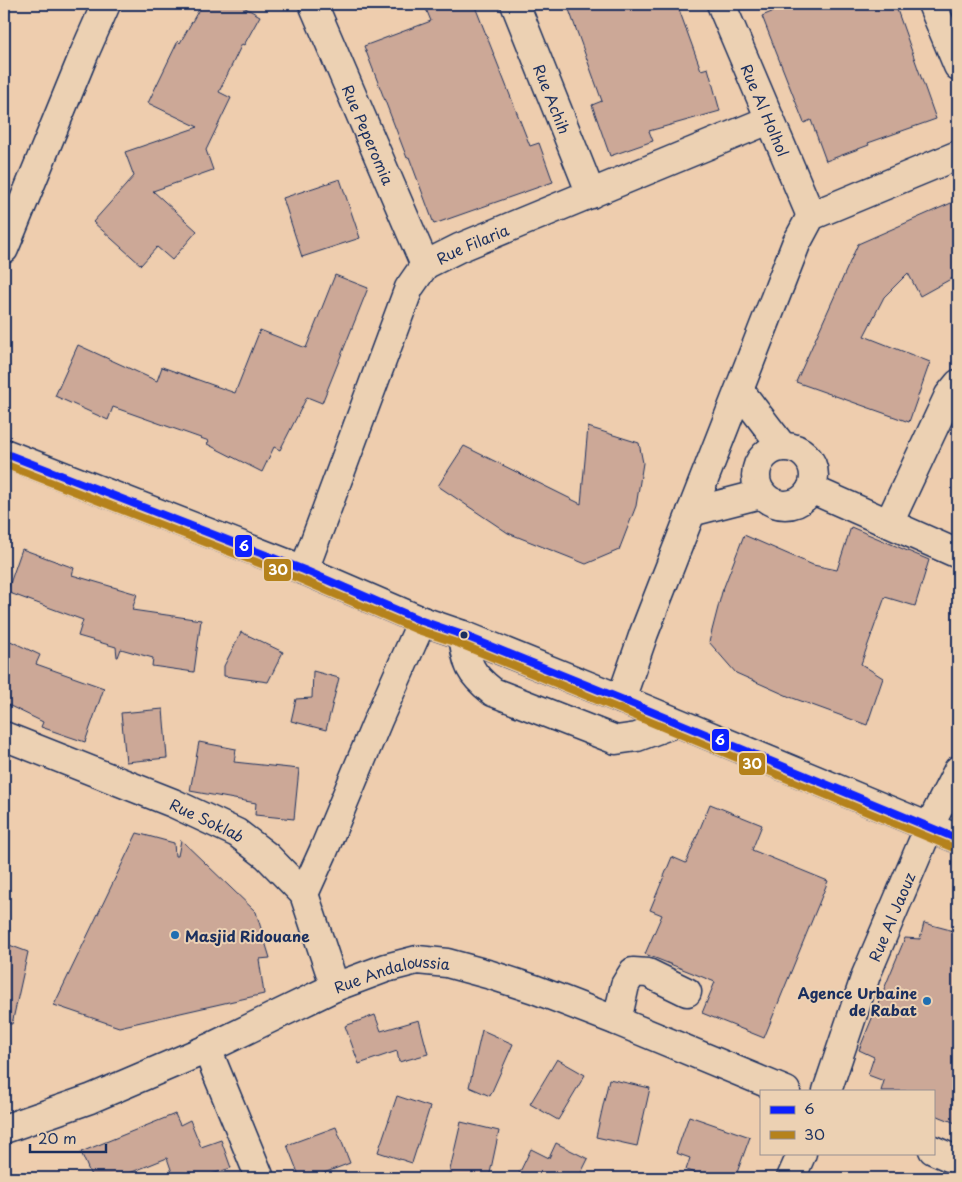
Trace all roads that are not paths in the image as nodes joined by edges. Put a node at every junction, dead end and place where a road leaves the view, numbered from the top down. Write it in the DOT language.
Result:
graph roads {
  1 [pos="106,4"];
  2 [pos="313,4"];
  3 [pos="515,4"];
  4 [pos="721,4"];
  5 [pos="932,4"];
  6 [pos="958,66"];
  7 [pos="769,120"];
  8 [pos="958,155"];
  9 [pos="591,194"];
  10 [pos="811,216"];
  11 [pos="4,249"];
  12 [pos="425,265"];
  13 [pos="958,384"];
  14 [pos="740,391"];
  15 [pos="782,446"];
  16 [pos="4,453"];
  17 [pos="811,489"];
  18 [pos="761,494"];
  19 [pos="691,512"];
  20 [pos="889,523"];
  21 [pos="958,554"];
  22 [pos="304,570"];
  23 [pos="422,621"];
  24 [pos="463,636"];
  25 [pos="621,699"];
  26 [pos="675,723"];
  27 [pos="4,736"];
  28 [pos="958,770"];
  29 [pos="929,827"];
  30 [pos="958,839"];
  31 [pos="304,894"];
  32 [pos="335,986"];
  33 [pos="687,992"];
  34 [pos="617,1021"];
  35 [pos="207,1048"];
  36 [pos="784,1090"];
  37 [pos="827,1090"];
  38 [pos="4,1129"];
  39 [pos="934,1150"];
  40 [pos="802,1154"];
  41 [pos="958,1160"];
  42 [pos="260,1178"];
  43 [pos="791,1178"];
  1 -- 11 [label="street"];
  2 -- 12 [label="street, Rue Peperomia"];
  3 -- 9 [label="street, Rue Achih"];
  4 -- 7 [label="street, Rue Al Holhol"];
  5 -- 6 [label="street"];
  7 -- 9 [label="street, Rue Filaria"];
  7 -- 10 [label="street, Rue Al Holhol"];
  8 -- 10 [label="street"];
  9 -- 12 [label="street, Rue Filaria"];
  10 -- 14 [label="street"];
  12 -- 22 [label="street, Rue Filaria"];
  13 -- 20 [label="street"];
  14 -- 15 [label="street"];
  14 -- 19 [label="street"];
  15 -- 17 [label="street"];
  15 -- 18 [label="street"];
  16 -- 22 [label="street"];
  17 -- 18 [label="street"];
  17 -- 20 [label="street"];
  18 -- 19 [label="street"];
  19 -- 25 [label="street"];
  20 -- 21 [label="street"];
  22 -- 23 [label="street"];
  23 -- 24 [label="street"];
  23 -- 31 [label="street"];
  24 -- 25 [label="street"];
  24 -- 26 [label="street"];
  25 -- 26 [label="street"];
  26 -- 29 [label="street"];
  27 -- 31 [label="street, Rue Soklab"];
  28 -- 29 [label="street, Rue Al Jaouz"];
  29 -- 30 [label="street"];
  29 -- 37 [label="street, Rue Al Jaouz"];
  31 -- 32 [label="street, Rue Soklab"];
  32 -- 34 [label="street, Rue Andaloussia"];
  32 -- 35 [label="street, Rue Andaloussia"];
  33 -- 34 [label="street"];
  34 -- 36 [label="street, Rue Andaloussia"];
  35 -- 38 [label="street, Rue Andaloussia"];
  35 -- 42 [label="street"];
  39 -- 41 [label="street"];
  40 -- 43 [label="street"];
}
